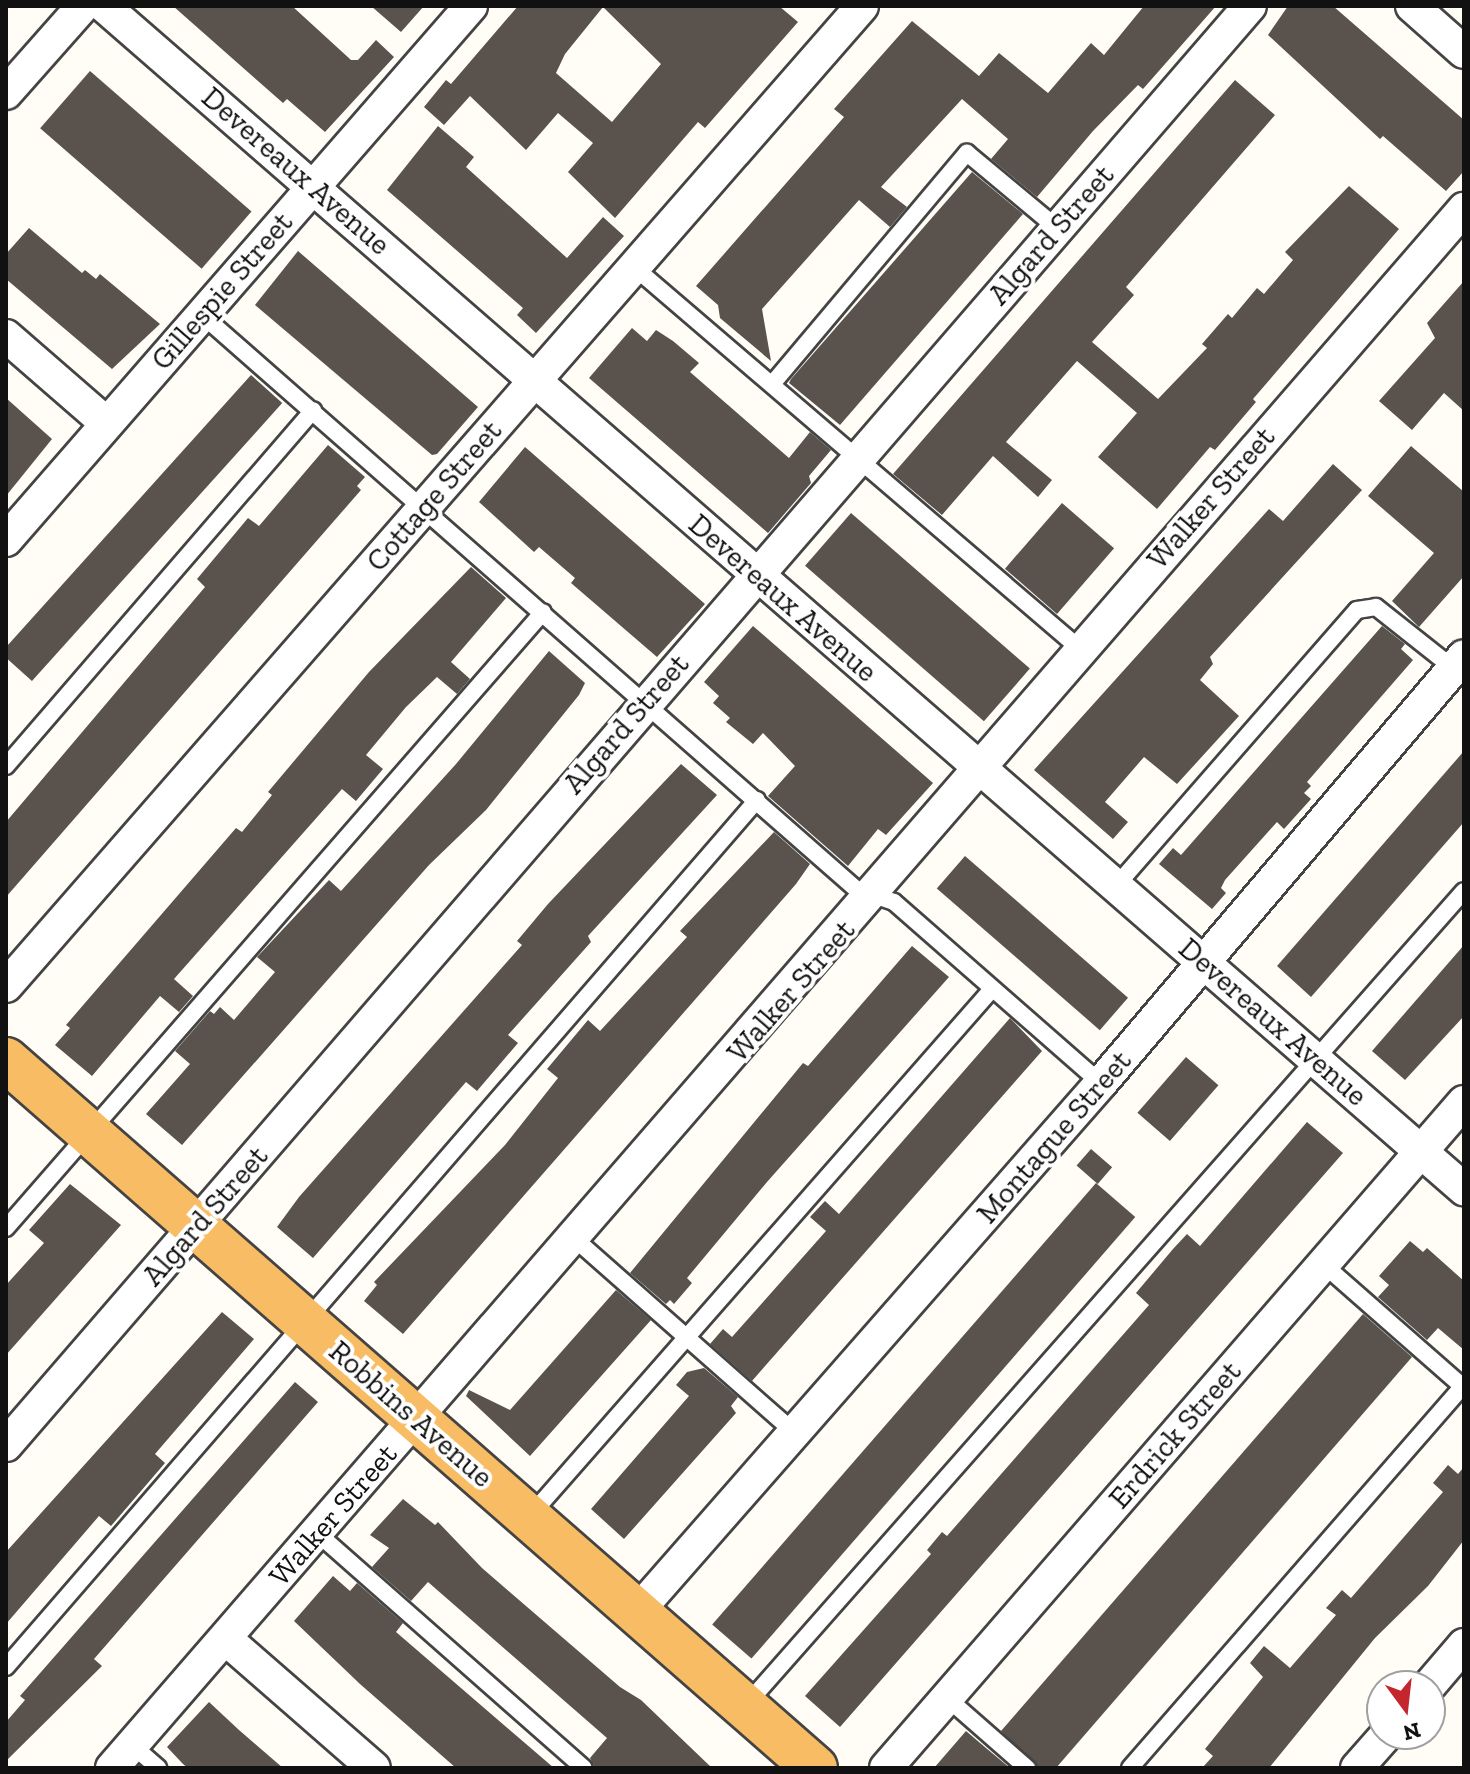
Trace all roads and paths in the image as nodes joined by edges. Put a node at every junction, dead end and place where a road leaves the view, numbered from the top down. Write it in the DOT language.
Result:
graph roads {
  1 [pos="83,6"];
  2 [pos="104,6"];
  3 [pos="471,6"];
  4 [pos="862,6"];
  5 [pos="1250,6"];
  6 [pos="1412,6"];
  7 [pos="1464,52"];
  8 [pos="6,93"];
  9 [pos="314,187"];
  10 [pos="1464,209"];
  11 [pos="1057,228"];
  12 [pos="634,267"];
  13 [pos="201,314"];
  14 [pos="6,336"];
  15 [pos="536,380"];
  16 [pos="773,383"];
  17 [pos="313,410"];
  18 [pos="106,423"];
  19 [pos="859,456"];
  20 [pos="424,507"];
  21 [pos="6,540"];
  22 [pos="755,575"];
  23 [pos="543,612"];
  24 [pos="1079,648"];
  25 [pos="1458,662"];
  26 [pos="644,702"];
  27 [pos="6,766"];
  28 [pos="977,766"];
  29 [pos="757,800"];
  30 [pos="1116,886"];
  31 [pos="1464,891"];
  32 [pos="874,895"];
  33 [pos="1206,963"];
  34 [pos="6,986"];
  35 [pos="992,989"];
  36 [pos="6,1060"];
  37 [pos="1317,1060"];
  38 [pos="1101,1083"];
  39 [pos="1464,1102"];
  40 [pos="90,1133"];
  41 [pos="1421,1151"];
  42 [pos="1464,1189"];
  43 [pos="196,1226"];
  44 [pos="6,1228"];
  45 [pos="575,1239"];
  46 [pos="1323,1264"];
  47 [pos="305,1321"];
  48 [pos="687,1338"];
  49 [pos="1463,1388"];
  50 [pos="417,1419"];
  51 [pos="794,1432"];
  52 [pos="6,1445"];
  53 [pos="529,1518"];
  54 [pos="316,1532"];
  55 [pos="637,1612"];
  56 [pos="226,1639"];
  57 [pos="1464,1645"];
  58 [pos="6,1667"];
  59 [pos="1443,1670"];
  60 [pos="946,1697"];
  61 [pos="745,1706"];
  62 [pos="1373,1750"];
  63 [pos="122,1756"];
  64 [pos="158,1768"];
  65 [pos="374,1768"];
  66 [pos="584,1768"];
  67 [pos="815,1768"];
  68 [pos="886,1768"];
  69 [pos="1027,1768"];
  70 [pos="1130,1768"];
  71 [pos="1357,1768"];
  1 -- 8 [label="street"];
  2 -- 9 [label="street, Devereaux Avenue"];
  3 -- 9 [label="street, Gillespie Street"];
  4 -- 12 [label="street, Cottage Street"];
  5 -- 11 [label="street, Algard Street"];
  6 -- 7 [label="street"];
  9 -- 13 [label="street, Gillespie Street"];
  9 -- 15 [label="street, Devereaux Avenue"];
  10 -- 24 [label="street, Walker Street"];
  11 -- 16 [label="lane"];
  11 -- 19 [label="street, Algard Street"];
  12 -- 15 [label="street, Cottage Street"];
  12 -- 16 [label="lane"];
  13 -- 17 [label="lane"];
  13 -- 18 [label="street, Gillespie Street"];
  14 -- 18 [label="street"];
  15 -- 20 [label="street, Cottage Street"];
  15 -- 22 [label="street, Devereaux Avenue"];
  16 -- 19 [label="lane"];
  17 -- 20 [label="lane"];
  17 -- 27 [label="lane"];
  18 -- 21 [label="street, Gillespie Street"];
  19 -- 22 [label="street, Algard Street"];
  19 -- 24 [label="lane"];
  20 -- 23 [label="lane"];
  20 -- 34 [label="street, Cottage Street"];
  22 -- 26 [label="street, Algard Street"];
  22 -- 28 [label="street, Devereaux Avenue"];
  23 -- 26 [label="lane"];
  23 -- 40 [label="lane"];
  24 -- 28 [label="street, Walker Street"];
  25 -- 30 [label="lane"];
  25 -- 33 [label="street, Montague Street"];
  26 -- 29 [label="lane"];
  26 -- 43 [label="street, Algard Street"];
  28 -- 30 [label="street, Devereaux Avenue"];
  28 -- 32 [label="street, Walker Street"];
  29 -- 32 [label="lane"];
  29 -- 47 [label="lane"];
  30 -- 33 [label="street, Devereaux Avenue"];
  31 -- 37 [label="lane"];
  32 -- 35 [label="lane"];
  32 -- 45 [label="street, Walker Street"];
  33 -- 37 [label="street, Devereaux Avenue"];
  33 -- 38 [label="street, Montague Street"];
  35 -- 38 [label="lane"];
  35 -- 48 [label="lane"];
  36 -- 40 [label="highway, Robbins Avenue"];
  37 -- 41 [label="street, Devereaux Avenue"];
  37 -- 61 [label="lane"];
  38 -- 51 [label="street, Montague Street"];
  39 -- 41 [label="street, Erdrick Street"];
  40 -- 43 [label="highway, Robbins Avenue"];
  40 -- 44 [label="lane"];
  41 -- 42 [label="street, Devereaux Avenue"];
  41 -- 46 [label="street, Erdrick Street"];
  43 -- 47 [label="highway, Robbins Avenue"];
  43 -- 52 [label="street, Algard Street"];
  45 -- 48 [label="lane"];
  45 -- 50 [label="street, Walker Street"];
  46 -- 49 [label="lane"];
  46 -- 60 [label="street, Erdrick Street"];
  47 -- 50 [label="highway, Robbins Avenue"];
  47 -- 58 [label="lane"];
  48 -- 51 [label="lane"];
  48 -- 53 [label="lane"];
  49 -- 70 [label="lane"];
  50 -- 53 [label="highway, Robbins Avenue"];
  50 -- 54 [label="street, Walker Street"];
  51 -- 55 [label="street, Montague Street"];
  53 -- 55 [label="highway, Robbins Avenue"];
  54 -- 56 [label="street, Walker Street"];
  54 -- 66 [label="lane"];
  55 -- 61 [label="highway, Robbins Avenue"];
  56 -- 63 [label="street, Walker Street"];
  56 -- 65 [label="street"];
  57 -- 59 [label="street"];
  60 -- 68 [label="street, Erdrick Street"];
  60 -- 69 [label="lane"];
  61 -- 67 [label="highway, Robbins Avenue"];
  62 -- 71 [label="street"];
  63 -- 64 [label="lane"];
}
